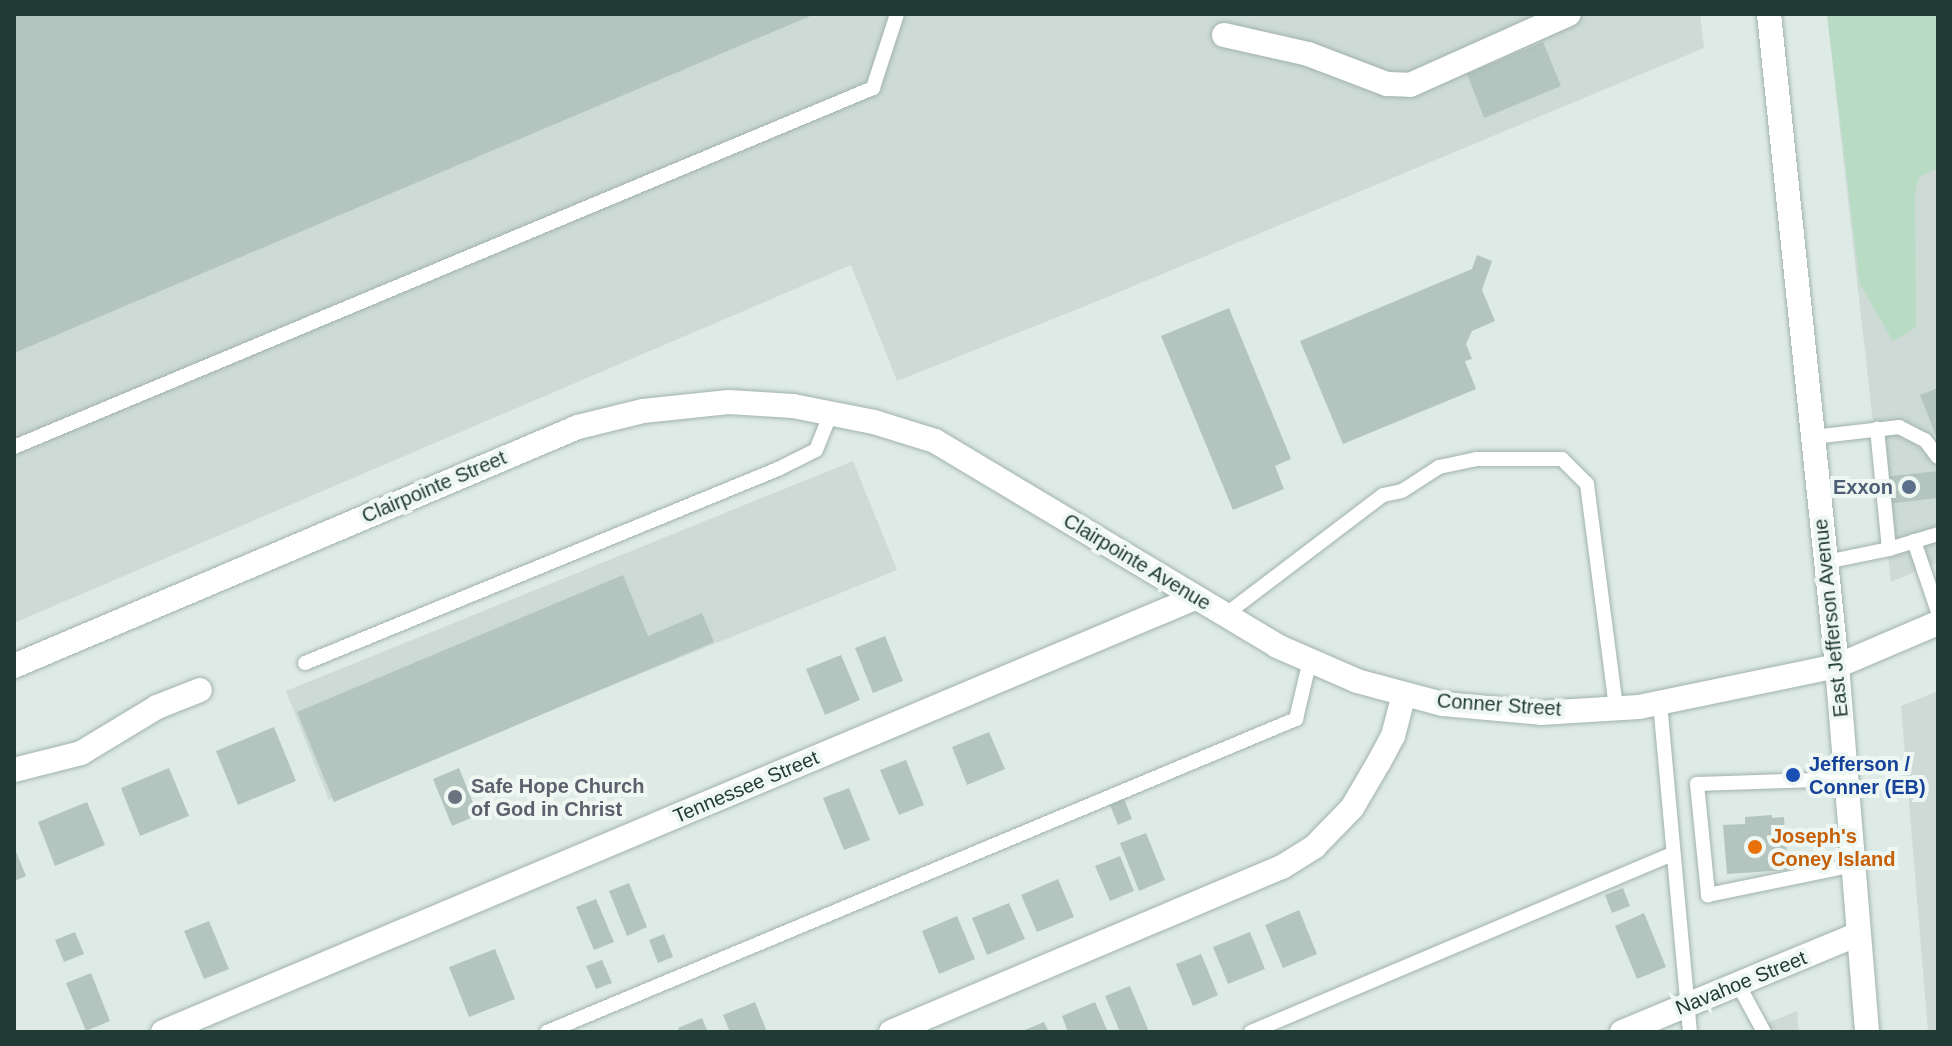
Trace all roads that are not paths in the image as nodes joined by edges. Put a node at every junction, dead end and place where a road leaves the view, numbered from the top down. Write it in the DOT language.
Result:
graph roads {
  1 [pos="897,14"];
  2 [pos="1569,14"];
  3 [pos="1769,14"];
  4 [pos="1224,35"];
  5 [pos="831,413"];
  6 [pos="874,422"];
  7 [pos="1877,429"];
  8 [pos="1813,437"];
  9 [pos="14,447"];
  10 [pos="1938,457"];
  11 [pos="1938,534"];
  12 [pos="1914,541"];
  13 [pos="1889,549"];
  14 [pos="1826,562"];
  15 [pos="1195,598"];
  16 [pos="1938,612"];
  17 [pos="1225,615"];
  18 [pos="1938,623"];
  19 [pos="1310,660"];
  20 [pos="305,663"];
  21 [pos="14,666"];
  22 [pos="1837,666"];
  23 [pos="200,690"];
  24 [pos="1404,694"];
  25 [pos="1660,703"];
  26 [pos="1616,708"];
  27 [pos="14,770"];
  28 [pos="1846,779"];
  29 [pos="1673,854"];
  30 [pos="1854,865"];
  31 [pos="1859,934"];
  32 [pos="1738,984"];
  33 [pos="1687,1005"];
  34 [pos="163,1032"];
  35 [pos="547,1032"];
  36 [pos="891,1032"];
  37 [pos="1251,1032"];
  38 [pos="1622,1032"];
  39 [pos="1690,1032"];
  40 [pos="1764,1032"];
  41 [pos="1867,1032"];
  1 -- 9 [label="lane"];
  2 -- 4 [label="street"];
  3 -- 8 [label="street, East Jefferson Avenue"];
  5 -- 6 [label="street, Clairpointe Street"];
  5 -- 20 [label="lane"];
  5 -- 21 [label="street, Clairpointe Street"];
  6 -- 15 [label="street, Clairpointe Avenue"];
  7 -- 8 [label="lane"];
  7 -- 10 [label="lane"];
  7 -- 13 [label="lane"];
  8 -- 14 [label="street, East Jefferson Avenue"];
  11 -- 12 [label="lane"];
  12 -- 13 [label="lane"];
  12 -- 16 [label="lane"];
  13 -- 14 [label="lane"];
  14 -- 22 [label="street, East Jefferson Avenue"];
  15 -- 17 [label="street, Clairpointe Avenue"];
  15 -- 34 [label="street, Tennessee Street"];
  17 -- 19 [label="street, Clairpointe Avenue"];
  17 -- 26 [label="lane"];
  18 -- 22 [label="street, Conner Street"];
  19 -- 24 [label="street, Clairpointe Avenue"];
  19 -- 35 [label="lane"];
  22 -- 25 [label="street, Conner Street"];
  22 -- 28 [label="street, East Jefferson Avenue"];
  23 -- 27 [label="street"];
  24 -- 26 [label="street, Conner Street"];
  24 -- 36 [label="street"];
  25 -- 26 [label="street, Conner Street"];
  25 -- 29 [label="lane"];
  28 -- 30 [label="street, East Jefferson Avenue"];
  28 -- 30 [label="lane"];
  29 -- 33 [label="lane"];
  29 -- 37 [label="lane"];
  30 -- 31 [label="street, East Jefferson Avenue"];
  31 -- 32 [label="street, Navahoe Street"];
  31 -- 41 [label="street, East Jefferson Avenue"];
  32 -- 33 [label="street, Navahoe Street"];
  32 -- 40 [label="lane"];
  33 -- 38 [label="street, Navahoe Street"];
  33 -- 39 [label="lane"];
}
